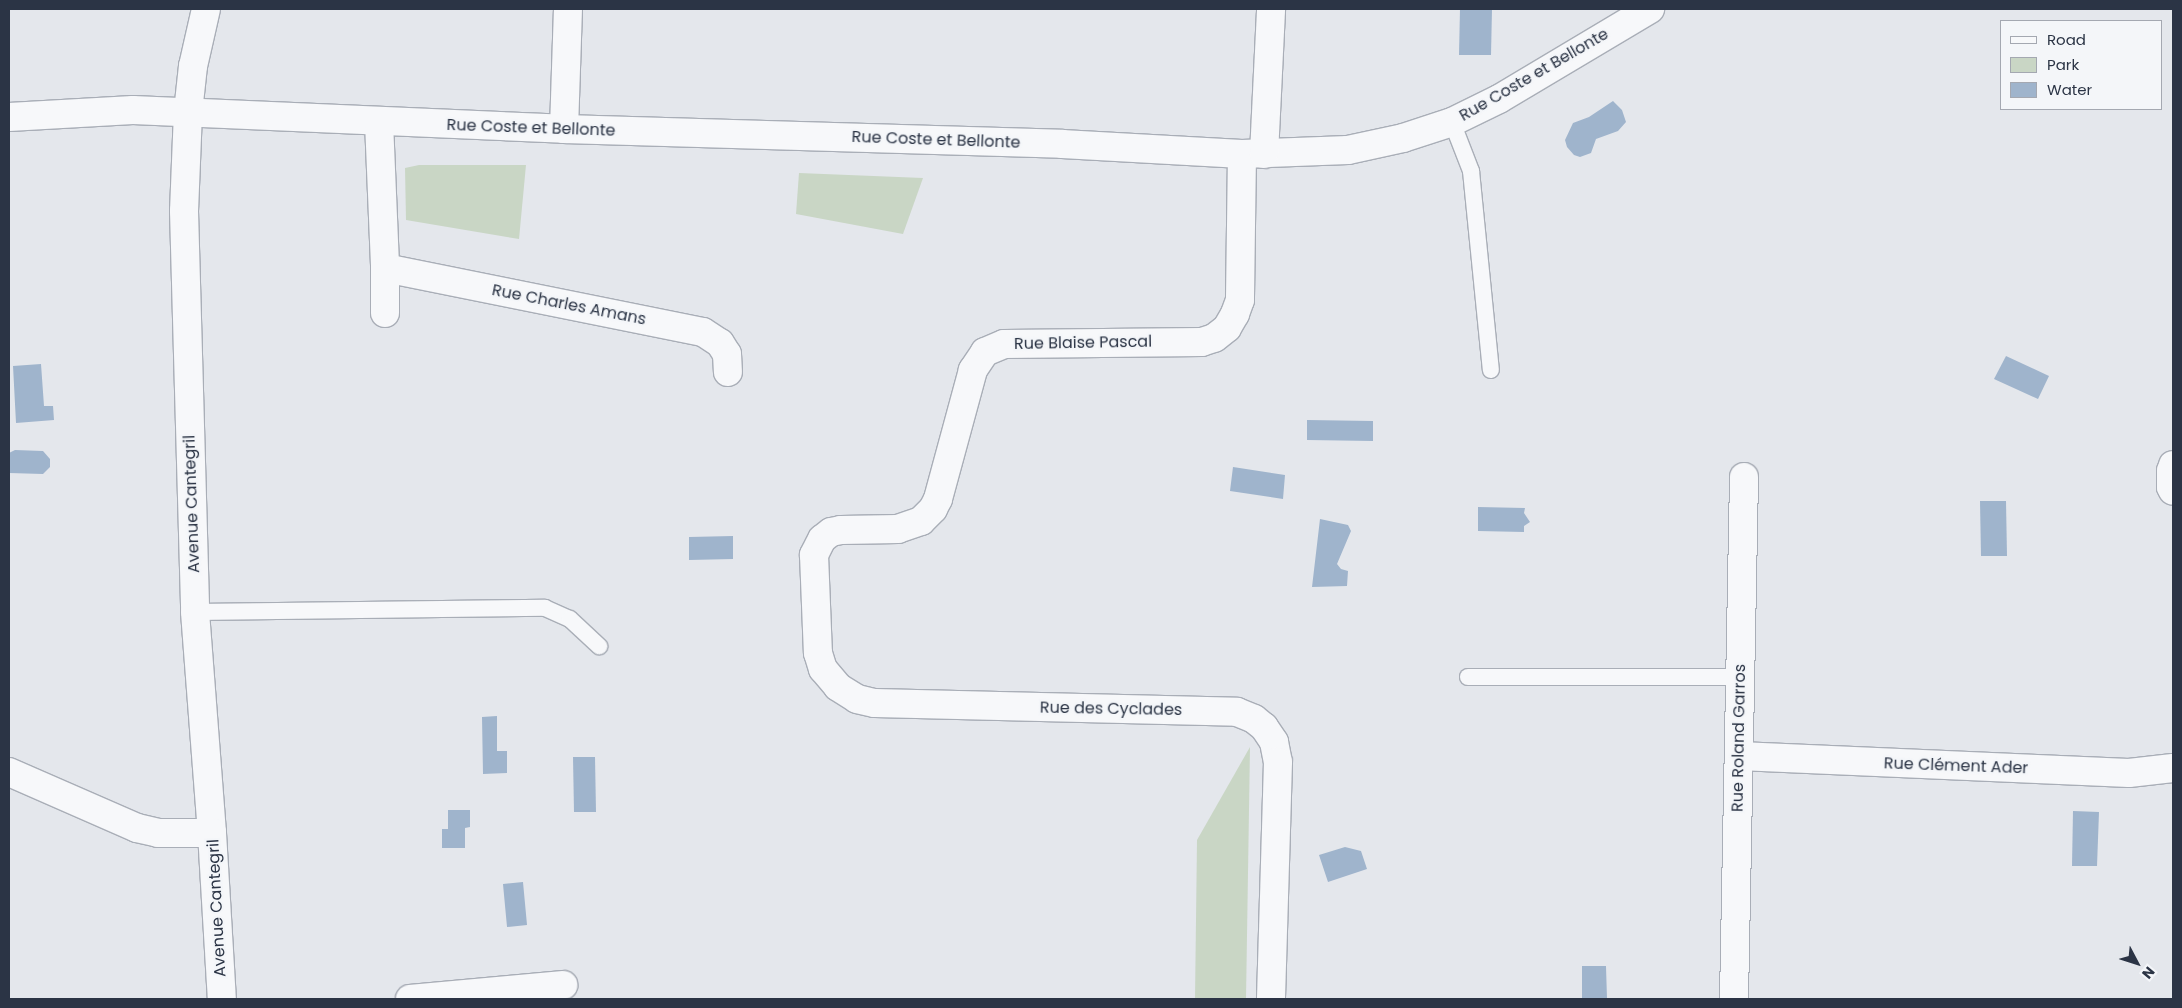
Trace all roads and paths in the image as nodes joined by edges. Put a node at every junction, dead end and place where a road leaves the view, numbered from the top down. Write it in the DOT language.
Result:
graph roads {
  1 [pos="206,9"];
  2 [pos="568,9"];
  3 [pos="1271,9"];
  4 [pos="1640,12"];
  5 [pos="188,112"];
  6 [pos="9,117"];
  7 [pos="379,122"];
  8 [pos="1452,122"];
  9 [pos="564,129"];
  10 [pos="1253,154"];
  11 [pos="385,268"];
  12 [pos="385,312"];
  13 [pos="1491,370"];
  14 [pos="728,372"];
  15 [pos="2173,465"];
  16 [pos="1744,478"];
  17 [pos="2173,491"];
  18 [pos="822,539"];
  19 [pos="196,612"];
  20 [pos="599,646"];
  21 [pos="1468,677"];
  22 [pos="1740,677"];
  23 [pos="1738,756"];
  24 [pos="2173,768"];
  25 [pos="9,772"];
  26 [pos="212,833"];
  27 [pos="563,985"];
  28 [pos="222,999"];
  29 [pos="410,999"];
  30 [pos="1271,999"];
  31 [pos="1734,999"];
  1 -- 5 [label="street, Avenue Cantegril"];
  2 -- 9 [label="street"];
  3 -- 10 [label="street, Rue Blaise Pascal"];
  4 -- 8 [label="street, Rue Coste et Bellonte"];
  5 -- 6 [label="street, Rue Coste et Bellonte"];
  5 -- 7 [label="street, Rue Coste et Bellonte"];
  5 -- 19 [label="street, Avenue Cantegril"];
  7 -- 9 [label="street, Rue Coste et Bellonte"];
  7 -- 11 [label="street"];
  8 -- 10 [label="street, Rue Coste et Bellonte"];
  8 -- 13 [label="lane"];
  9 -- 10 [label="street, Rue Coste et Bellonte"];
  10 -- 18 [label="street, Rue Blaise Pascal"];
  11 -- 12 [label="street"];
  11 -- 14 [label="street, Rue Charles Amans"];
  15 -- 17 [label="street"];
  16 -- 22 [label="street, Rue Roland Garros"];
  18 -- 30 [label="street, Rue des Cyclades"];
  19 -- 20 [label="lane"];
  19 -- 26 [label="street, Avenue Cantegril"];
  21 -- 22 [label="lane"];
  22 -- 23 [label="street, Rue Roland Garros"];
  23 -- 24 [label="street, Rue Clément Ader"];
  23 -- 31 [label="street, Rue Roland Garros"];
  25 -- 26 [label="street"];
  26 -- 28 [label="street, Avenue Cantegril"];
  27 -- 29 [label="street"];
}
